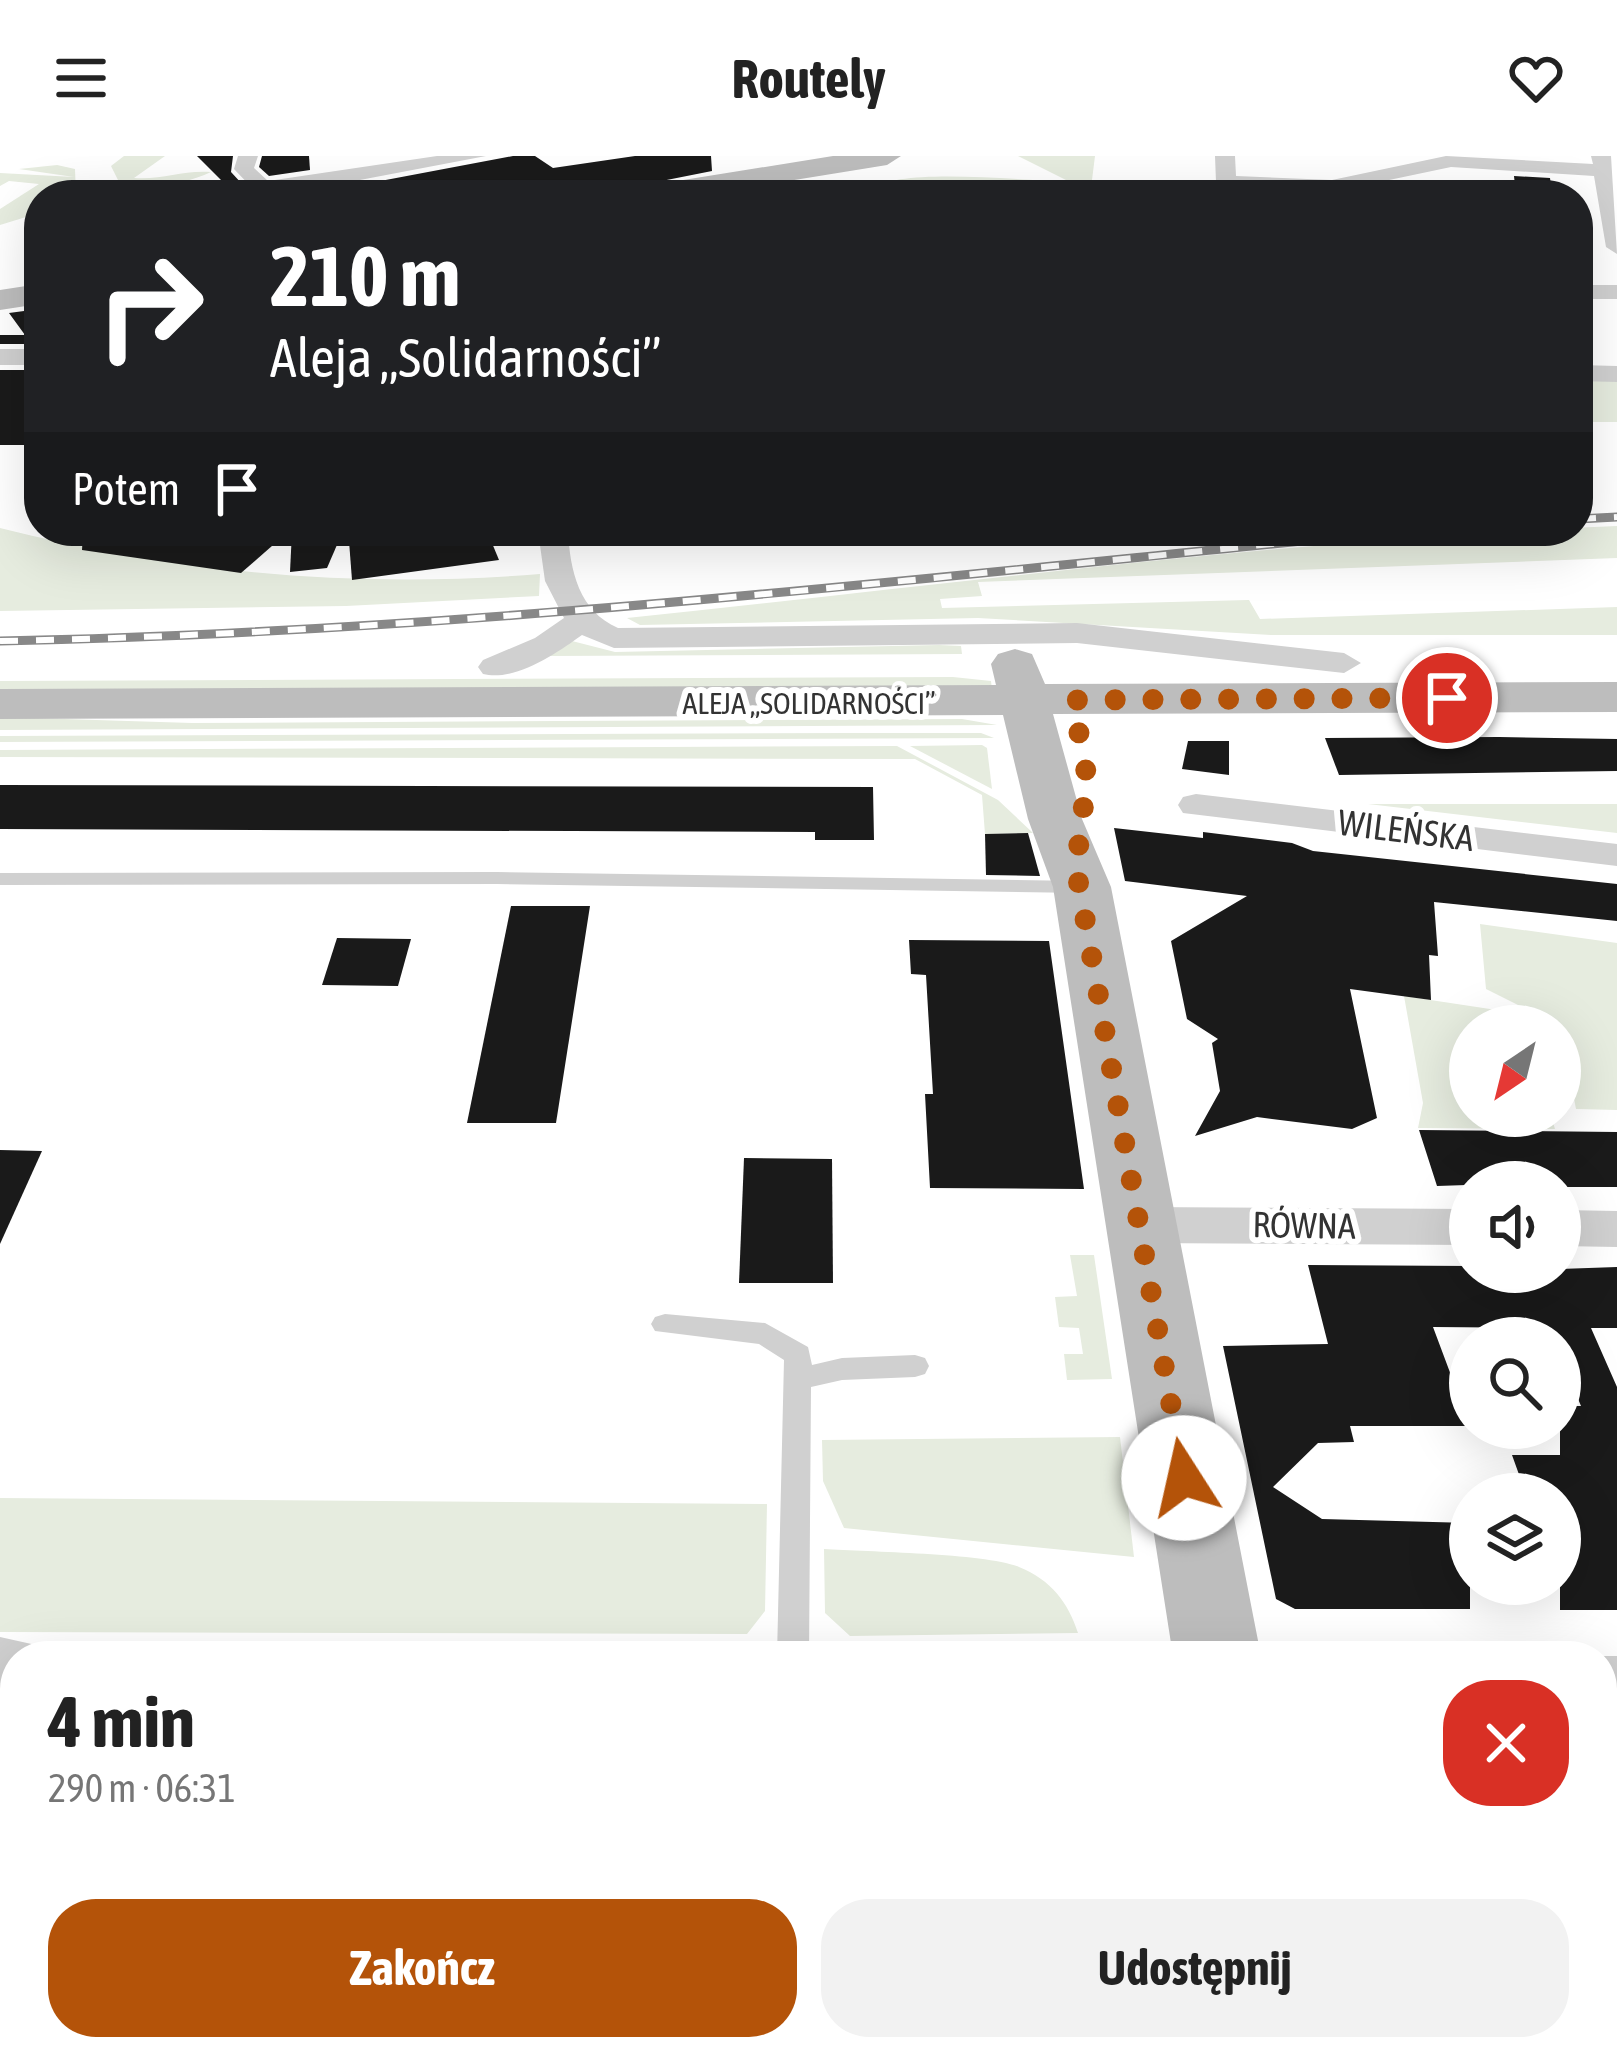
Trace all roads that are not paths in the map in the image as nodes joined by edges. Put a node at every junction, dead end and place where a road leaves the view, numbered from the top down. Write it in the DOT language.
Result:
graph roads {
  1 [pos="476,156"];
  2 [pos="887,156"];
  3 [pos="1603,164"];
  4 [pos="333,180"];
  5 [pos="739,180"];
  6 [pos="1358,180"];
  7 [pos="1617,248"];
  8 [pos="556,546"];
  9 [pos="580,621"];
  10 [pos="1617,662"];
  11 [pos="495,667"];
  12 [pos="0,670"];
  13 [pos="1042,672"];
  14 [pos="1617,697"];
  15 [pos="0,704"];
  16 [pos="1196,805"];
  17 [pos="1617,854"];
  18 [pos="1079,878"];
  19 [pos="0,879"];
  20 [pos="1138,1225"];
  21 [pos="1449,1227"];
  22 [pos="1581,1228"];
  23 [pos="1617,1229"];
  24 [pos="665,1324"];
  25 [pos="914,1366"];
  26 [pos="797,1379"];
  27 [pos="793,1641"];
  28 [pos="1213,1641"];
  1 -- 4 [label="street"];
  2 -- 5 [label="main road"];
  3 -- 6 [label="street"];
  3 -- 7 [label="street"];
  8 -- 9 [label="street"];
  9 -- 11 [label="street"];
  9 -- 13 [label="street"];
  10 -- 13 [label="main road, ALEJA „SOLIDARNOŚCI”"];
  11 -- 12 [label="main road, ALEJA „SOLIDARNOŚCI”"];
  11 -- 13 [label="main road, ALEJA „SOLIDARNOŚCI”"];
  13 -- 14 [label="main road, ALEJA „SOLIDARNOŚCI”"];
  13 -- 15 [label="main road, ALEJA „SOLIDARNOŚCI”"];
  13 -- 18 [label="main road"];
  16 -- 17 [label="street, WILEŃSKA"];
  18 -- 19 [label="lane"];
  18 -- 20 [label="main road"];
  20 -- 21 [label="street, RÓWNA"];
  20 -- 28 [label="main road"];
  22 -- 23 [label="street"];
  24 -- 26 [label="lane"];
  25 -- 26 [label="lane"];
  26 -- 27 [label="lane"];
}
